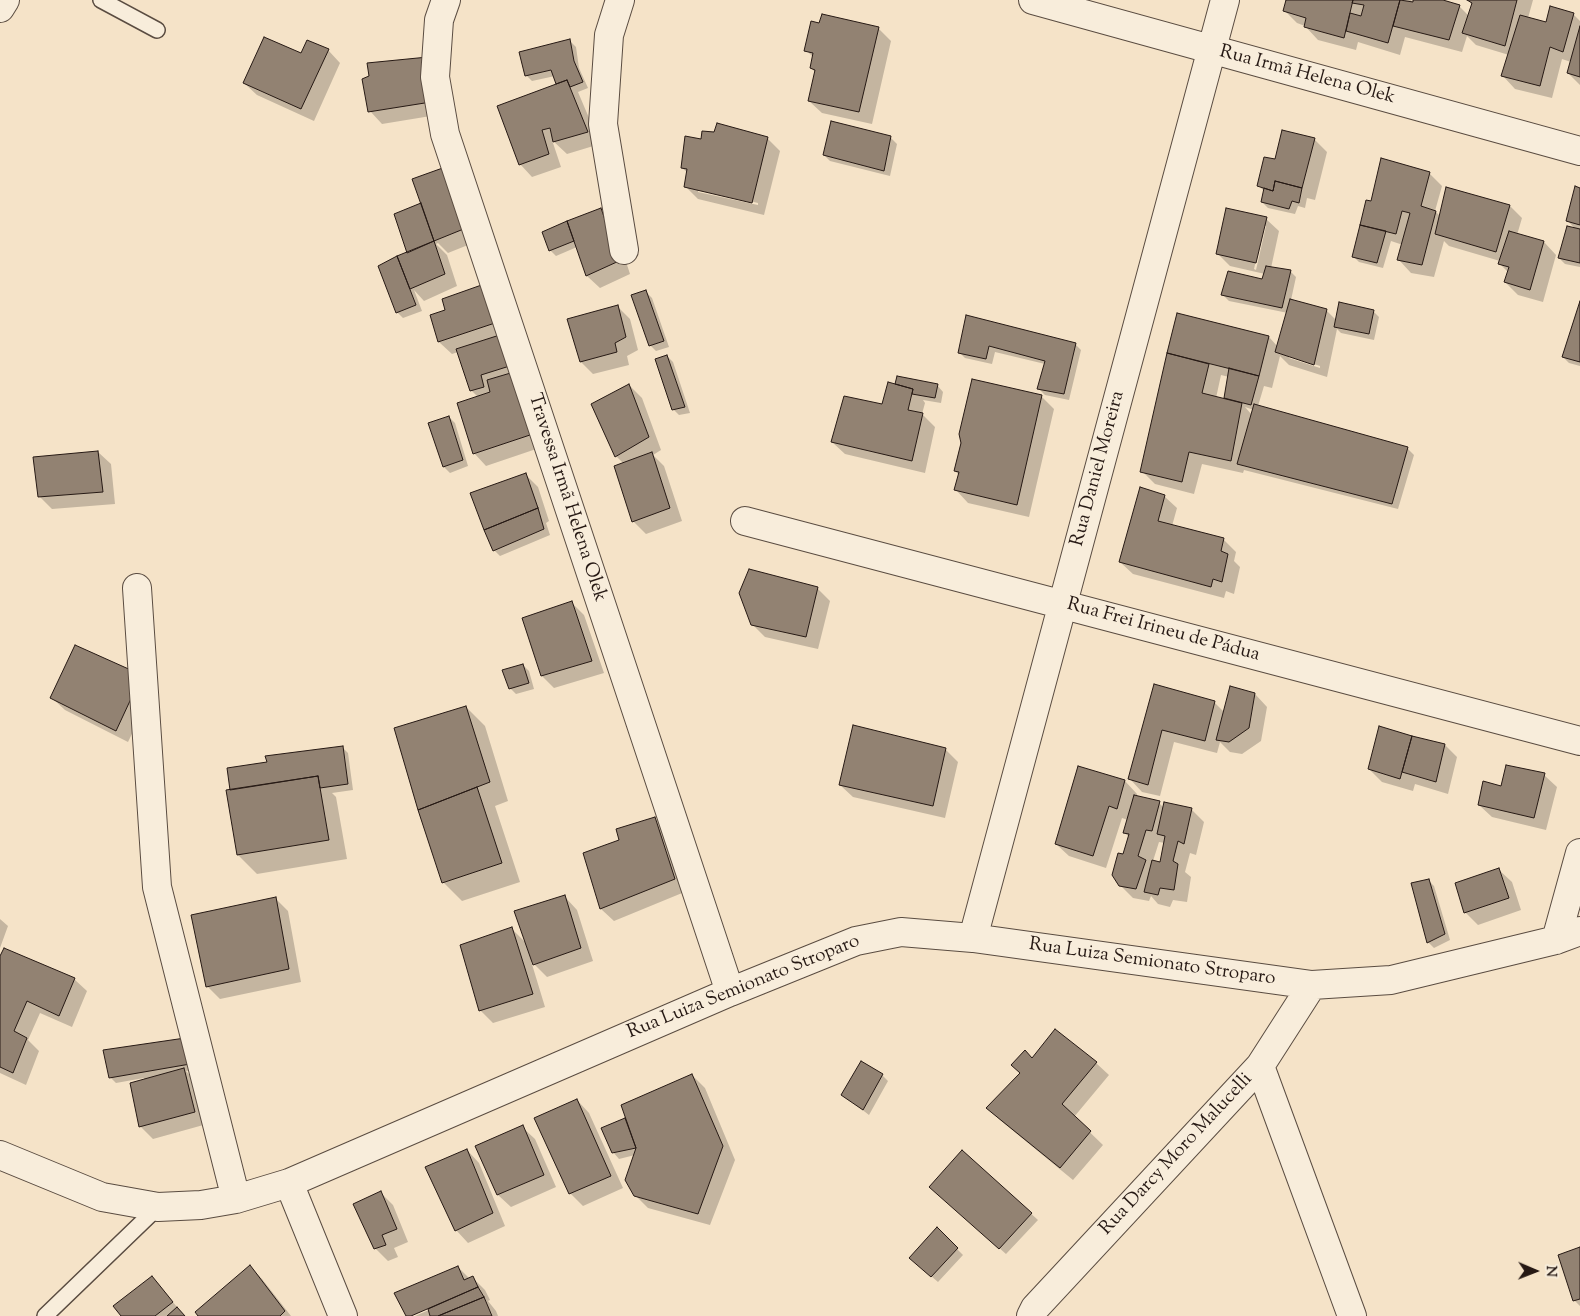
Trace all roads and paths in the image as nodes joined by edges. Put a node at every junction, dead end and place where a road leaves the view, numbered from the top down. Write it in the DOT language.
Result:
graph roads {
  1 [pos="5,0"];
  2 [pos="101,0"];
  3 [pos="446,0"];
  4 [pos="620,0"];
  5 [pos="1033,0"];
  6 [pos="1225,0"];
  7 [pos="0,8"];
  8 [pos="156,30"];
  9 [pos="1212,49"];
  10 [pos="1580,151"];
  11 [pos="624,250"];
  12 [pos="745,521"];
  13 [pos="137,588"];
  14 [pos="1062,605"];
  15 [pos="1580,741"];
  16 [pos="1580,853"];
  17 [pos="1568,935"];
  18 [pos="973,938"];
  19 [pos="1312,985"];
  20 [pos="730,992"];
  21 [pos="1260,1066"];
  22 [pos="0,1155"];
  23 [pos="289,1183"];
  24 [pos="236,1199"];
  25 [pos="158,1207"];
  26 [pos="45,1316"];
  27 [pos="343,1316"];
  28 [pos="1031,1316"];
  29 [pos="1352,1316"];
  1 -- 7 [label="street"];
  2 -- 8 [label="lane"];
  3 -- 20 [label="street, Travessa Irmã Helena Olek"];
  4 -- 11 [label="street"];
  5 -- 9 [label="street, Rua Irmã Helena Olek"];
  6 -- 9 [label="street, Rua Daniel Moreira"];
  9 -- 10 [label="street, Rua Irmã Helena Olek"];
  9 -- 14 [label="street, Rua Daniel Moreira"];
  12 -- 14 [label="street, Rua Frei Irineu de Pádua"];
  13 -- 24 [label="street"];
  14 -- 15 [label="street, Rua Frei Irineu de Pádua"];
  14 -- 18 [label="street, Rua Daniel Moreira"];
  16 -- 17 [label="street"];
  17 -- 19 [label="street, Rua Luiza Semionato Stroparo"];
  18 -- 19 [label="street, Rua Luiza Semionato Stroparo"];
  18 -- 20 [label="street, Rua Luiza Semionato Stroparo"];
  19 -- 21 [label="street, Rua Darcy Moro Malucelli"];
  20 -- 23 [label="street, Rua Luiza Semionato Stroparo"];
  21 -- 28 [label="street, Rua Darcy Moro Malucelli"];
  21 -- 29 [label="street"];
  22 -- 25 [label="street, Rua Luiza Semionato Stroparo"];
  23 -- 24 [label="street, Rua Luiza Semionato Stroparo"];
  23 -- 27 [label="street"];
  24 -- 25 [label="street, Rua Luiza Semionato Stroparo"];
  25 -- 26 [label="lane"];
}
